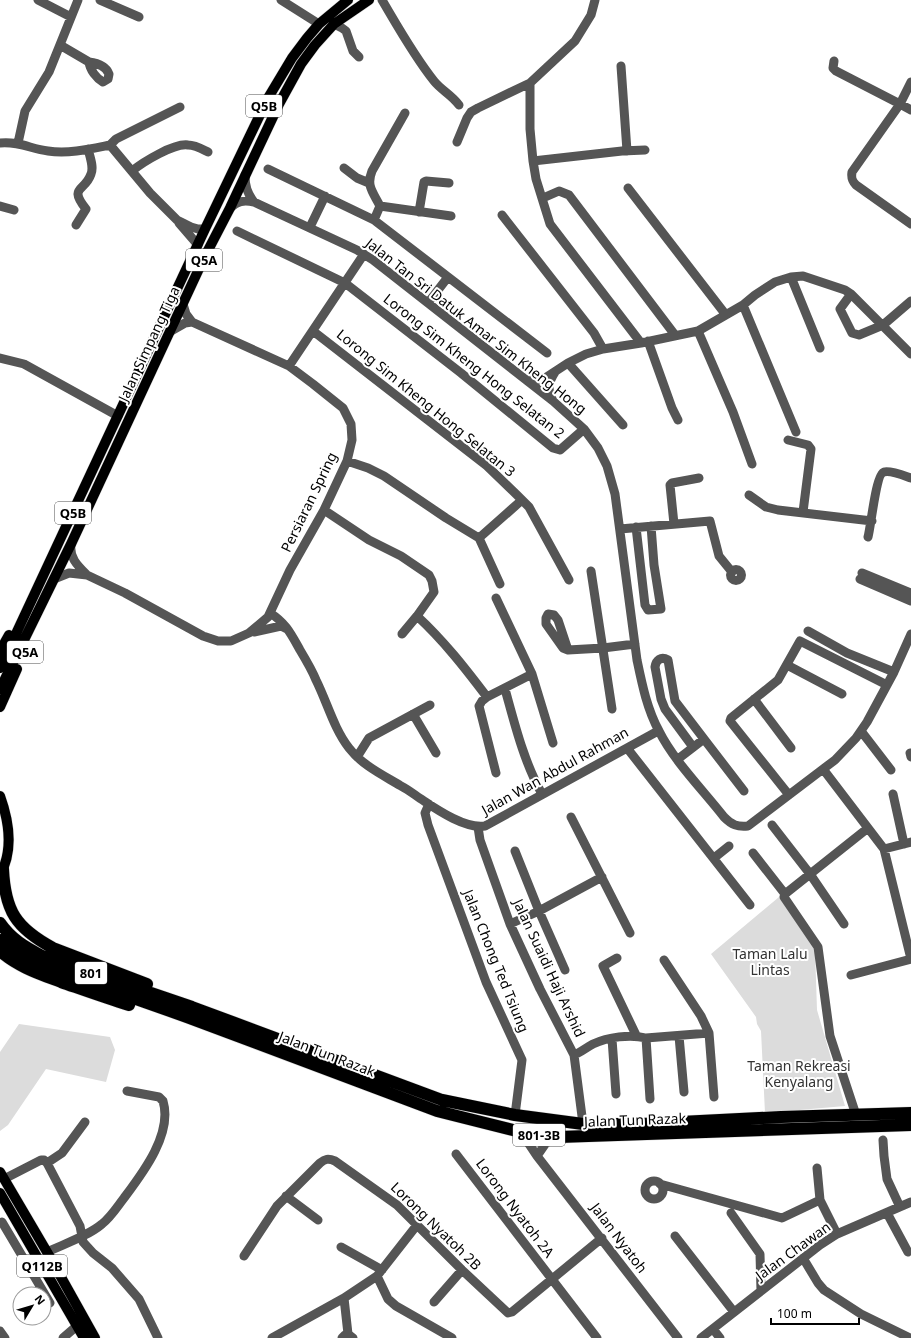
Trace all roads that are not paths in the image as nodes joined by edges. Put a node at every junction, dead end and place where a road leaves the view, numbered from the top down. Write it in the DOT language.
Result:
graph roads {
  1 [pos="38,0"];
  2 [pos="78,0"];
  3 [pos="100,0"];
  4 [pos="281,0"];
  5 [pos="348,0"];
  6 [pos="369,0"];
  7 [pos="382,0"];
  8 [pos="595,0"];
  9 [pos="71,17"];
  10 [pos="139,17"];
  11 [pos="319,24"];
  12 [pos="334,24"];
  13 [pos="60,45"];
  14 [pos="359,57"];
  15 [pos="834,61"];
  16 [pos="89,62"];
  17 [pos="621,66"];
  18 [pos="911,82"];
  19 [pos="530,83"];
  20 [pos="458,104"];
  21 [pos="900,104"];
  22 [pos="180,107"];
  23 [pos="911,110"];
  24 [pos="406,113"];
  25 [pos="456,142"];
  26 [pos="0,143"];
  27 [pos="18,143"];
  28 [pos="110,145"];
  29 [pos="88,149"];
  30 [pos="645,150"];
  31 [pos="627,151"];
  32 [pos="208,152"];
  33 [pos="533,161"];
  34 [pos="268,168"];
  35 [pos="344,168"];
  36 [pos="132,171"];
  37 [pos="245,175"];
  38 [pos="369,183"];
  39 [pos="449,183"];
  40 [pos="628,188"];
  41 [pos="325,196"];
  42 [pos="543,198"];
  43 [pos="254,202"];
  44 [pos="0,206"];
  45 [pos="380,206"];
  46 [pos="230,208"];
  47 [pos="14,210"];
  48 [pos="420,212"];
  49 [pos="502,215"];
  50 [pos="451,216"];
  51 [pos="177,220"];
  52 [pos="374,220"];
  53 [pos="911,224"];
  54 [pos="76,225"];
  55 [pos="310,227"];
  56 [pos="205,230"];
  57 [pos="238,231"];
  58 [pos="198,245"];
  59 [pos="364,254"];
  60 [pos="448,277"];
  61 [pos="791,277"];
  62 [pos="345,283"];
  63 [pos="851,294"];
  64 [pos="911,301"];
  65 [pos="428,303"];
  66 [pos="183,304"];
  67 [pos="743,305"];
  68 [pos="726,315"];
  69 [pos="192,322"];
  70 [pos="883,325"];
  71 [pos="171,331"];
  72 [pos="313,331"];
  73 [pos="698,331"];
  74 [pos="675,335"];
  75 [pos="644,342"];
  76 [pos="602,348"];
  77 [pos="820,348"];
  78 [pos="546,353"];
  79 [pos="911,354"];
  80 [pos="0,358"];
  81 [pos="568,363"];
  82 [pos="289,366"];
  83 [pos="557,369"];
  84 [pos="524,379"];
  85 [pos="553,401"];
  86 [pos="118,416"];
  87 [pos="678,420"];
  88 [pos="623,425"];
  89 [pos="584,429"];
  90 [pos="796,432"];
  91 [pos="788,440"];
  92 [pos="347,461"];
  93 [pos="752,464"];
  94 [pos="699,478"];
  95 [pos="911,478"];
  96 [pos="749,495"];
  97 [pos="522,500"];
  98 [pos="324,510"];
  99 [pos="802,512"];
  100 [pos="872,521"];
  101 [pos="674,524"];
  102 [pos="651,526"];
  103 [pos="636,527"];
  104 [pos="620,529"];
  105 [pos="868,537"];
  106 [pos="478,538"];
  107 [pos="72,544"];
  108 [pos="591,571"];
  109 [pos="732,572"];
  110 [pos="87,576"];
  111 [pos="54,579"];
  112 [pos="569,580"];
  113 [pos="500,584"];
  114 [pos="283,586"];
  115 [pos="36,592"];
  116 [pos="911,593"];
  117 [pos="45,597"];
  118 [pos="496,598"];
  119 [pos="911,601"];
  120 [pos="32,612"];
  121 [pos="270,613"];
  122 [pos="417,616"];
  123 [pos="286,627"];
  124 [pos="808,631"];
  125 [pos="249,633"];
  126 [pos="402,634"];
  127 [pos="911,634"];
  128 [pos="635,644"];
  129 [pos="603,648"];
  130 [pos="568,650"];
  131 [pos="0,651"];
  132 [pos="787,665"];
  133 [pos="0,668"];
  134 [pos="894,672"];
  135 [pos="532,674"];
  136 [pos="887,685"];
  137 [pos="0,689"];
  138 [pos="505,689"];
  139 [pos="842,694"];
  140 [pos="487,697"];
  141 [pos="754,699"];
  142 [pos="430,705"];
  143 [pos="0,707"];
  144 [pos="612,709"];
  145 [pos="413,714"];
  146 [pos="658,731"];
  147 [pos="861,731"];
  148 [pos="704,739"];
  149 [pos="553,743"];
  150 [pos="627,748"];
  151 [pos="693,748"];
  152 [pos="791,748"];
  153 [pos="436,753"];
  154 [pos="357,757"];
  155 [pos="678,759"];
  156 [pos="823,769"];
  157 [pos="891,770"];
  158 [pos="496,773"];
  159 [pos="744,792"];
  160 [pos="411,793"];
  161 [pos="542,794"];
  162 [pos="893,794"];
  163 [pos="789,795"];
  164 [pos="0,796"];
  165 [pos="431,806"];
  166 [pos="571,817"];
  167 [pos="426,820"];
  168 [pos="772,825"];
  169 [pos="478,827"];
  170 [pos="868,828"];
  171 [pos="907,843"];
  172 [pos="729,846"];
  173 [pos="884,849"];
  174 [pos="515,851"];
  175 [pos="752,853"];
  176 [pos="714,858"];
  177 [pos="2,872"];
  178 [pos="810,874"];
  179 [pos="602,877"];
  180 [pos="785,894"];
  181 [pos="750,905"];
  182 [pos="539,911"];
  183 [pos="0,923"];
  184 [pos="510,924"];
  185 [pos="844,924"];
  186 [pos="630,933"];
  187 [pos="0,940"];
  188 [pos="0,951"];
  189 [pos="616,958"];
  190 [pos="911,959"];
  191 [pos="664,960"];
  192 [pos="566,970"];
  193 [pos="850,975"];
  194 [pos="190,1012"];
  195 [pos="213,1021"];
  196 [pos="709,1033"];
  197 [pos="636,1035"];
  198 [pos="679,1036"];
  199 [pos="646,1038"];
  200 [pos="612,1039"];
  201 [pos="574,1055"];
  202 [pos="127,1091"];
  203 [pos="684,1092"];
  204 [pos="616,1094"];
  205 [pos="714,1097"];
  206 [pos="650,1099"];
  207 [pos="911,1109"];
  208 [pos="911,1113"];
  209 [pos="894,1114"];
  210 [pos="515,1115"];
  211 [pos="856,1115"];
  212 [pos="85,1122"];
  213 [pos="583,1124"];
  214 [pos="911,1125"];
  215 [pos="521,1132"];
  216 [pos="559,1137"];
  217 [pos="883,1140"];
  218 [pos="456,1154"];
  219 [pos="537,1156"];
  220 [pos="47,1163"];
  221 [pos="817,1168"];
  222 [pos="2,1175"];
  223 [pos="660,1184"];
  224 [pos="0,1193"];
  225 [pos="286,1196"];
  226 [pos="820,1200"];
  227 [pos="911,1202"];
  228 [pos="900,1207"];
  229 [pos="731,1213"];
  230 [pos="886,1213"];
  231 [pos="12,1215"];
  232 [pos="318,1220"];
  233 [pos="1,1223"];
  234 [pos="417,1225"];
  235 [pos="837,1234"];
  236 [pos="82,1236"];
  237 [pos="675,1236"];
  238 [pos="602,1238"];
  239 [pos="341,1246"];
  240 [pos="47,1252"];
  241 [pos="908,1252"];
  242 [pos="244,1256"];
  243 [pos="803,1258"];
  244 [pos="462,1270"];
  245 [pos="380,1273"];
  246 [pos="551,1279"];
  247 [pos="40,1286"];
  248 [pos="761,1291"];
  249 [pos="344,1298"];
  250 [pos="434,1302"];
  251 [pos="734,1312"];
  252 [pos="78,1325"];
  253 [pos="713,1329"];
  254 [pos="0,1331"];
  255 [pos="283,1336"];
  256 [pos="348,1337"];
  257 [pos="907,1337"];
  258 [pos="4,1338"];
  259 [pos="64,1338"];
  260 [pos="84,1338"];
  261 [pos="95,1338"];
  262 [pos="158,1338"];
  263 [pos="272,1338"];
  264 [pos="452,1338"];
  265 [pos="597,1338"];
  266 [pos="678,1338"];
  267 [pos="701,1338"];
  268 [pos="720,1338"];
  1 -- 9 [label="street"];
  2 -- 9 [label="street"];
  3 -- 10 [label="street"];
  4 -- 11 [label="street"];
  5 -- 11 [label="main road, Jalan Simpang Tiga / Q5B"];
  6 -- 12 [label="main road, Jalan Simpang Tiga / Q5A"];
  7 -- 20 [label="street"];
  8 -- 19 [label="street"];
  9 -- 13 [label="street"];
  11 -- 56 [label="main road, Jalan Simpang Tiga / Q5B"];
  12 -- 14 [label="street"];
  12 -- 37 [label="main road, Jalan Simpang Tiga / Q5A"];
  13 -- 16 [label="street"];
  13 -- 27 [label="street"];
  15 -- 21 [label="street"];
  17 -- 31 [label="street"];
  18 -- 21 [label="street"];
  19 -- 25 [label="street"];
  19 -- 33 [label="street"];
  21 -- 23 [label="street"];
  21 -- 53 [label="street"];
  22 -- 28 [label="street"];
  24 -- 38 [label="street"];
  26 -- 27 [label="street"];
  27 -- 29 [label="street"];
  28 -- 29 [label="street"];
  28 -- 36 [label="street"];
  29 -- 54 [label="street"];
  30 -- 31 [label="street"];
  31 -- 33 [label="street"];
  32 -- 36 [label="street"];
  33 -- 42 [label="street"];
  34 -- 41 [label="street"];
  35 -- 38 [label="street"];
  36 -- 51 [label="street"];
  37 -- 43 [label="street"];
  37 -- 46 [label="main road, Jalan Simpang Tiga / Q5A"];
  38 -- 45 [label="street"];
  39 -- 48 [label="street"];
  40 -- 68 [label="street"];
  41 -- 52 [label="street"];
  41 -- 55 [label="street"];
  42 -- 74 [label="street"];
  42 -- 75 [label="street"];
  43 -- 46 [label="street, Jalan Tan Sri Datuk Amar Sim Kheng Hong"];
  43 -- 55 [label="street, Jalan Tan Sri Datuk Amar Sim Kheng Hong"];
  44 -- 47 [label="street"];
  45 -- 48 [label="street"];
  45 -- 52 [label="street"];
  46 -- 66 [label="main road, Jalan Simpang Tiga / Q5A"];
  48 -- 50 [label="street"];
  49 -- 76 [label="street"];
  51 -- 56 [label="street"];
  51 -- 58 [label="street"];
  52 -- 60 [label="street"];
  55 -- 59 [label="street, Jalan Tan Sri Datuk Amar Sim Kheng Hong"];
  56 -- 58 [label="main road, Jalan Simpang Tiga / Q5B"];
  57 -- 62 [label="street"];
  58 -- 86 [label="main road, Jalan Simpang Tiga / Q5B"];
  59 -- 62 [label="street"];
  59 -- 65 [label="street, Jalan Tan Sri Datuk Amar Sim Kheng Hong"];
  60 -- 65 [label="street"];
  60 -- 78 [label="street"];
  61 -- 63 [label="street"];
  61 -- 67 [label="street"];
  61 -- 77 [label="street"];
  62 -- 72 [label="street"];
  62 -- 89 [label="street, Lorong Sim Kheng Hong Selatan 2"];
  63 -- 70 [label="street"];
  63 -- 70 [label="street"];
  64 -- 70 [label="street"];
  65 -- 84 [label="street, Jalan Tan Sri Datuk Amar Sim Kheng Hong"];
  66 -- 69 [label="street"];
  66 -- 71 [label="main road, Jalan Simpang Tiga / Q5A"];
  67 -- 68 [label="street"];
  67 -- 90 [label="street"];
  68 -- 73 [label="street"];
  69 -- 71 [label="street"];
  69 -- 82 [label="street, Persiaran Spring"];
  70 -- 79 [label="street"];
  71 -- 107 [label="main road, Jalan Simpang Tiga / Q5A"];
  72 -- 82 [label="street"];
  72 -- 97 [label="street, Lorong Sim Kheng Hong Selatan 3"];
  73 -- 74 [label="street"];
  73 -- 93 [label="street"];
  74 -- 75 [label="street"];
  75 -- 76 [label="street"];
  75 -- 87 [label="street"];
  76 -- 81 [label="street"];
  80 -- 86 [label="street"];
  81 -- 83 [label="street"];
  81 -- 88 [label="street"];
  82 -- 92 [label="street, Persiaran Spring"];
  83 -- 84 [label="street"];
  83 -- 85 [label="street"];
  84 -- 85 [label="street, Jalan Tan Sri Datuk Amar Sim Kheng Hong"];
  85 -- 89 [label="street, Jalan Tan Sri Datuk Amar Sim Kheng Hong"];
  86 -- 115 [label="main road, Jalan Simpang Tiga / Q5B"];
  89 -- 104 [label="street, Jalan Tan Sri Datuk Amar Sim Kheng Hong"];
  91 -- 99 [label="street"];
  92 -- 98 [label="street, Persiaran Spring"];
  92 -- 106 [label="street"];
  94 -- 101 [label="street"];
  95 -- 100 [label="street"];
  96 -- 99 [label="street"];
  97 -- 106 [label="street"];
  97 -- 112 [label="street, Lorong Sim Kheng Hong Selatan 3"];
  98 -- 114 [label="street, Persiaran Spring"];
  98 -- 122 [label="street"];
  99 -- 100 [label="street"];
  100 -- 105 [label="street"];
  101 -- 102 [label="street"];
  101 -- 109 [label="street"];
  102 -- 103 [label="street"];
  102 -- 103 [label="street"];
  103 -- 104 [label="street"];
  104 -- 128 [label="street, Jalan Tan Sri Datuk Amar Sim Kheng Hong"];
  106 -- 113 [label="street"];
  107 -- 110 [label="street"];
  107 -- 111 [label="main road, Jalan Simpang Tiga / Q5A"];
  108 -- 129 [label="street"];
  110 -- 111 [label="street"];
  110 -- 125 [label="street"];
  111 -- 117 [label="main road, Jalan Simpang Tiga / Q5A"];
  114 -- 121 [label="street, Persiaran Spring"];
  114 -- 123 [label="street"];
  115 -- 120 [label="main road, Jalan Simpang Tiga / Q5B"];
  115 -- 131 [label="main road, Q5B"];
  116 -- 119 [label="street"];
  117 -- 120 [label="main road, Jalan Simpang Tiga / Q5A"];
  117 -- 143 [label="main road, Q5A"];
  118 -- 135 [label="street"];
  120 -- 133 [label="main road"];
  120 -- 137 [label="main road"];
  121 -- 123 [label="street, Jalan Wan Abdul Rahman"];
  121 -- 125 [label="street"];
  122 -- 126 [label="street"];
  122 -- 140 [label="street"];
  123 -- 125 [label="street"];
  123 -- 154 [label="street, Jalan Wan Abdul Rahman"];
  124 -- 134 [label="street"];
  127 -- 134 [label="street, Jalan Tan Sri Datuk Amar Sim Kheng Hong"];
  128 -- 129 [label="street"];
  128 -- 146 [label="street, Jalan Tan Sri Datuk Amar Sim Kheng Hong"];
  129 -- 130 [label="street"];
  129 -- 144 [label="street"];
  132 -- 136 [label="street"];
  132 -- 139 [label="street"];
  132 -- 141 [label="street"];
  134 -- 136 [label="street, Jalan Tan Sri Datuk Amar Sim Kheng Hong"];
  135 -- 138 [label="street"];
  135 -- 149 [label="street"];
  136 -- 147 [label="street, Jalan Tan Sri Datuk Amar Sim Kheng Hong"];
  138 -- 140 [label="street"];
  138 -- 161 [label="street"];
  140 -- 158 [label="street"];
  141 -- 152 [label="street"];
  141 -- 163 [label="street"];
  142 -- 145 [label="street"];
  145 -- 153 [label="street"];
  145 -- 154 [label="street"];
  146 -- 150 [label="street, Jalan Wan Abdul Rahman"];
  146 -- 155 [label="street, Jalan Tan Sri Datuk Amar Sim Kheng Hong"];
  147 -- 156 [label="street, Jalan Tan Sri Datuk Amar Sim Kheng Hong"];
  147 -- 157 [label="street"];
  148 -- 151 [label="street"];
  148 -- 151 [label="street"];
  148 -- 159 [label="street"];
  150 -- 161 [label="street, Jalan Wan Abdul Rahman"];
  150 -- 176 [label="street"];
  151 -- 155 [label="street"];
  154 -- 160 [label="street, Jalan Wan Abdul Rahman"];
  155 -- 163 [label="street, Jalan Tan Sri Datuk Amar Sim Kheng Hong"];
  156 -- 163 [label="street, Jalan Tan Sri Datuk Amar Sim Kheng Hong"];
  156 -- 170 [label="street"];
  160 -- 165 [label="street, Jalan Wan Abdul Rahman"];
  160 -- 167 [label="street, Jalan Chong Ted Tsiung"];
  161 -- 169 [label="street, Jalan Wan Abdul Rahman"];
  162 -- 171 [label="street"];
  164 -- 177 [label="main road"];
  165 -- 167 [label="street"];
  165 -- 169 [label="street, Jalan Wan Abdul Rahman"];
  166 -- 179 [label="street"];
  167 -- 210 [label="street, Jalan Chong Ted Tsiung"];
  168 -- 178 [label="street"];
  169 -- 184 [label="street, Jalan Suaidi Haji Arshid"];
  170 -- 173 [label="street"];
  170 -- 178 [label="street"];
  171 -- 173 [label="street"];
  172 -- 176 [label="street"];
  173 -- 190 [label="street"];
  174 -- 182 [label="street"];
  175 -- 180 [label="street"];
  176 -- 181 [label="street"];
  177 -- 195 [label="highway"];
  178 -- 180 [label="street"];
  178 -- 185 [label="street"];
  179 -- 182 [label="street"];
  179 -- 186 [label="street"];
  180 -- 211 [label="street"];
  182 -- 184 [label="street"];
  182 -- 192 [label="street"];
  183 -- 194 [label="highway, 801"];
  184 -- 201 [label="street, Jalan Suaidi Haji Arshid"];
  187 -- 194 [label="highway, 801"];
  188 -- 195 [label="highway"];
  189 -- 197 [label="street"];
  190 -- 193 [label="street"];
  191 -- 196 [label="street"];
  194 -- 195 [label="highway, Jalan Tun Razak"];
  195 -- 210 [label="highway, Jalan Tun Razak"];
  195 -- 215 [label="highway, Jalan Tun Razak / 801-3B"];
  196 -- 198 [label="street"];
  196 -- 205 [label="street"];
  197 -- 199 [label="street"];
  197 -- 200 [label="street"];
  198 -- 199 [label="street"];
  198 -- 203 [label="street"];
  199 -- 206 [label="street"];
  200 -- 201 [label="street"];
  200 -- 204 [label="street"];
  201 -- 213 [label="street, Jalan Suaidi Haji Arshid"];
  202 -- 236 [label="street"];
  207 -- 209 [label="street"];
  208 -- 209 [label="highway, Jalan Tun Razak"];
  209 -- 211 [label="highway, Jalan Tun Razak"];
  210 -- 213 [label="highway, Jalan Tun Razak"];
  211 -- 213 [label="highway, Jalan Tun Razak"];
  212 -- 220 [label="street"];
  214 -- 216 [label="highway, Jalan Tun Razak / 801-3B"];
  215 -- 216 [label="highway, Jalan Tun Razak / 801-3B"];
  215 -- 219 [label="street, Jalan Nyatoh"];
  216 -- 219 [label="street"];
  217 -- 228 [label="street"];
  218 -- 246 [label="street, Lorong Nyatoh 2A"];
  219 -- 238 [label="street, Jalan Nyatoh"];
  220 -- 222 [label="street"];
  220 -- 236 [label="street"];
  221 -- 226 [label="street"];
  222 -- 240 [label="main road"];
  223 -- 226 [label="street"];
  224 -- 231 [label="main road, Q112B"];
  225 -- 232 [label="street"];
  225 -- 234 [label="street, Lorong Nyatoh 2B"];
  225 -- 242 [label="street"];
  226 -- 235 [label="street"];
  227 -- 228 [label="street, Jalan Chawan"];
  228 -- 230 [label="street, Jalan Chawan"];
  229 -- 248 [label="street"];
  230 -- 235 [label="street, Jalan Chawan"];
  230 -- 241 [label="street"];
  231 -- 233 [label="street"];
  231 -- 252 [label="main road, Q112B"];
  233 -- 247 [label="street"];
  234 -- 244 [label="street, Lorong Nyatoh 2B"];
  234 -- 245 [label="street"];
  235 -- 243 [label="street, Jalan Chawan"];
  236 -- 240 [label="street"];
  236 -- 262 [label="street"];
  237 -- 251 [label="street"];
  238 -- 246 [label="street"];
  238 -- 266 [label="street, Jalan Nyatoh"];
  239 -- 245 [label="street"];
  240 -- 261 [label="main road"];
  243 -- 248 [label="street, Jalan Chawan"];
  243 -- 257 [label="street"];
  244 -- 246 [label="street, Lorong Nyatoh 2B"];
  244 -- 250 [label="street"];
  245 -- 249 [label="street"];
  245 -- 264 [label="street"];
  246 -- 265 [label="street, Lorong Nyatoh 2A"];
  248 -- 251 [label="street, Jalan Chawan"];
  249 -- 255 [label="street"];
  249 -- 256 [label="street"];
  251 -- 253 [label="street, Jalan Chawan"];
  252 -- 259 [label="street"];
  252 -- 260 [label="main road, Q112B"];
  253 -- 267 [label="street, Jalan Chawan"];
  253 -- 268 [label="street"];
  254 -- 258 [label="street"];
  255 -- 263 [label="street"];
}
